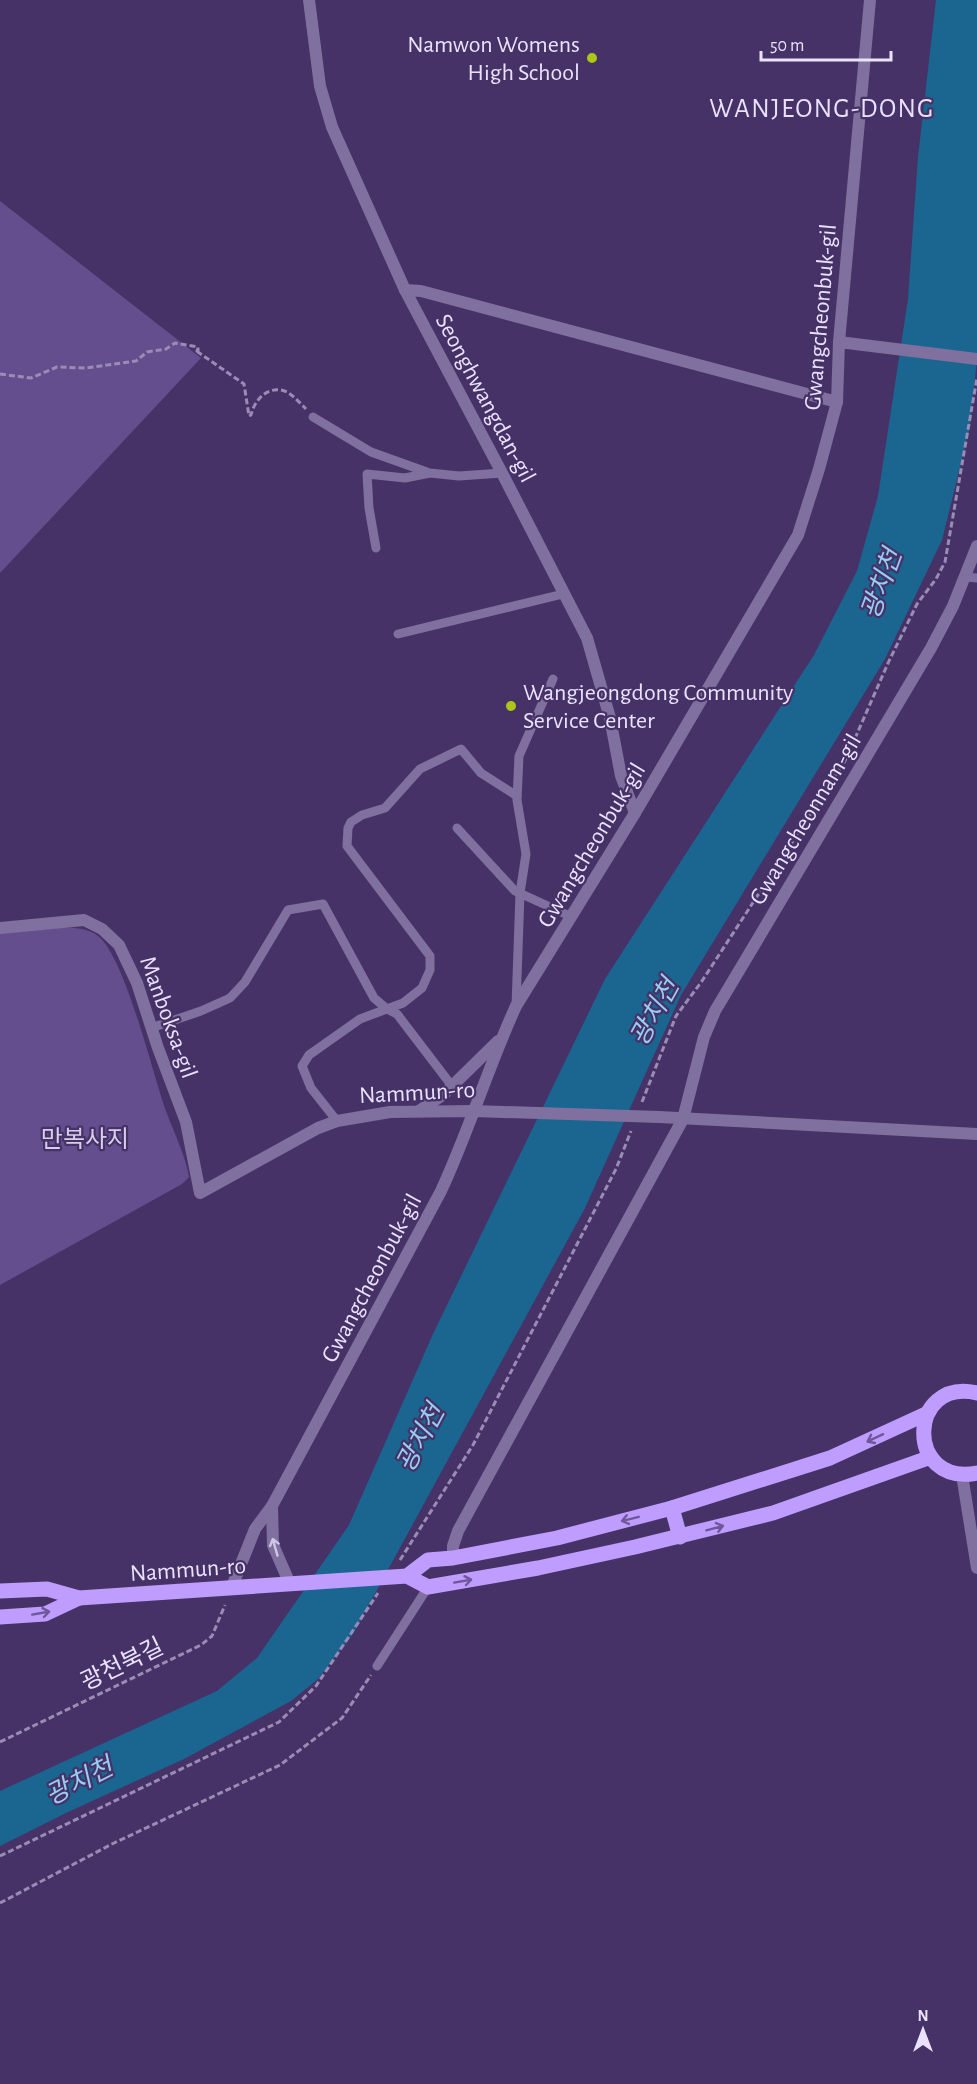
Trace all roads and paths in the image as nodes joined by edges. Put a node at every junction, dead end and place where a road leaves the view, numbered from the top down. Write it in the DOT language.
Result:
graph roads {
  1 [pos="309,0"];
  2 [pos="870,0"];
  3 [pos="405,290"];
  4 [pos="839,342"];
  5 [pos="977,359"];
  6 [pos="0,374"];
  7 [pos="977,378"];
  8 [pos="837,402"];
  9 [pos="313,417"];
  10 [pos="430,473"];
  11 [pos="502,473"];
  12 [pos="977,546"];
  13 [pos="376,548"];
  14 [pos="971,577"];
  15 [pos="563,594"];
  16 [pos="398,634"];
  17 [pos="553,679"];
  18 [pos="517,796"];
  19 [pos="635,813"];
  20 [pos="457,828"];
  21 [pos="520,893"];
  22 [pos="572,917"];
  23 [pos="0,928"];
  24 [pos="516,1006"];
  25 [pos="387,1009"];
  26 [pos="151,1028"];
  27 [pos="501,1039"];
  28 [pos="452,1086"];
  29 [pos="641,1104"];
  30 [pos="419,1111"];
  31 [pos="474,1111"];
  32 [pos="683,1119"];
  33 [pos="337,1121"];
  34 [pos="633,1125"];
  35 [pos="977,1134"];
  36 [pos="200,1193"];
  37 [pos="976,1392"];
  38 [pos="928,1413"];
  39 [pos="931,1458"];
  40 [pos="969,1474"];
  41 [pos="272,1506"];
  42 [pos="672,1508"];
  43 [pos="680,1537"];
  44 [pos="453,1558"];
  45 [pos="399,1561"];
  46 [pos="977,1568"];
  47 [pos="408,1576"];
  48 [pos="295,1584"];
  49 [pos="428,1587"];
  50 [pos="231,1589"];
  51 [pos="380,1590"];
  52 [pos="0,1591"];
  53 [pos="80,1598"];
  54 [pos="0,1617"];
  55 [pos="377,1666"];
  56 [pos="0,1742"];
  57 [pos="0,1856"];
  58 [pos="0,1903"];
  1 -- 3 [label="street, Seonghwangdan-gil"];
  2 -- 4 [label="street, Gwangcheonbuk-gil"];
  3 -- 8 [label="street"];
  3 -- 11 [label="street, Seonghwangdan-gil"];
  4 -- 5 [label="street"];
  4 -- 8 [label="street, Gwangcheonbuk-gil"];
  6 -- 9 [label="path"];
  7 -- 29 [label="path"];
  8 -- 19 [label="street, Gwangcheonbuk-gil"];
  9 -- 10 [label="lane"];
  10 -- 11 [label="lane"];
  10 -- 13 [label="lane"];
  11 -- 15 [label="street, Seonghwangdan-gil"];
  12 -- 14 [label="street, Gwangcheonnam-gil"];
  14 -- 32 [label="street, Gwangcheonnam-gil"];
  15 -- 16 [label="lane"];
  15 -- 19 [label="street, Seonghwangdan-gil"];
  17 -- 18 [label="lane"];
  18 -- 21 [label="lane"];
  18 -- 25 [label="lane"];
  19 -- 22 [label="street, Gwangcheonbuk-gil"];
  20 -- 21 [label="lane"];
  21 -- 22 [label="lane"];
  21 -- 24 [label="lane"];
  22 -- 24 [label="street, Gwangcheonbuk-gil"];
  23 -- 26 [label="street, Manboksa-gil"];
  24 -- 27 [label="street, Gwangcheonbuk-gil"];
  25 -- 26 [label="lane"];
  25 -- 28 [label="lane"];
  25 -- 33 [label="lane"];
  26 -- 36 [label="street, Manboksa-gil"];
  27 -- 28 [label="street"];
  27 -- 31 [label="street, Gwangcheonbuk-gil"];
  28 -- 30 [label="street"];
  30 -- 31 [label="street, Nammun-ro"];
  30 -- 33 [label="street, Nammun-ro"];
  31 -- 32 [label="street, Nammun-ro"];
  31 -- 41 [label="street, Gwangcheonbuk-gil"];
  32 -- 35 [label="street"];
  32 -- 44 [label="street, Gwangcheonnam-gil"];
  33 -- 36 [label="street, Nammun-ro"];
  34 -- 45 [label="path"];
  37 -- 38 [label="main road"];
  38 -- 39 [label="main road"];
  38 -- 42 [label="main road, one-way"];
  39 -- 40 [label="main road"];
  43 -- 39 [label="main road, one-way"];
  40 -- 46 [label="street"];
  48 -- 41 [label="street, Gwangcheonbuk-gil, one-way"];
  41 -- 50 [label="street, Gwangcheonbuk-gil"];
  42 -- 43 [label="main road"];
  42 -- 44 [label="main road, one-way"];
  49 -- 43 [label="main road, one-way"];
  44 -- 47 [label="main road"];
  47 -- 48 [label="main road, Nammun-ro"];
  47 -- 49 [label="main road"];
  48 -- 50 [label="main road, Nammun-ro"];
  49 -- 55 [label="lane"];
  50 -- 53 [label="main road, Nammun-ro"];
  50 -- 56 [label="path, 광천북길"];
  51 -- 57 [label="path"];
  52 -- 53 [label="main road, Nammun-ro"];
  54 -- 53 [label="main road, Nammun-ro, one-way"];
  55 -- 58 [label="path"];
}
